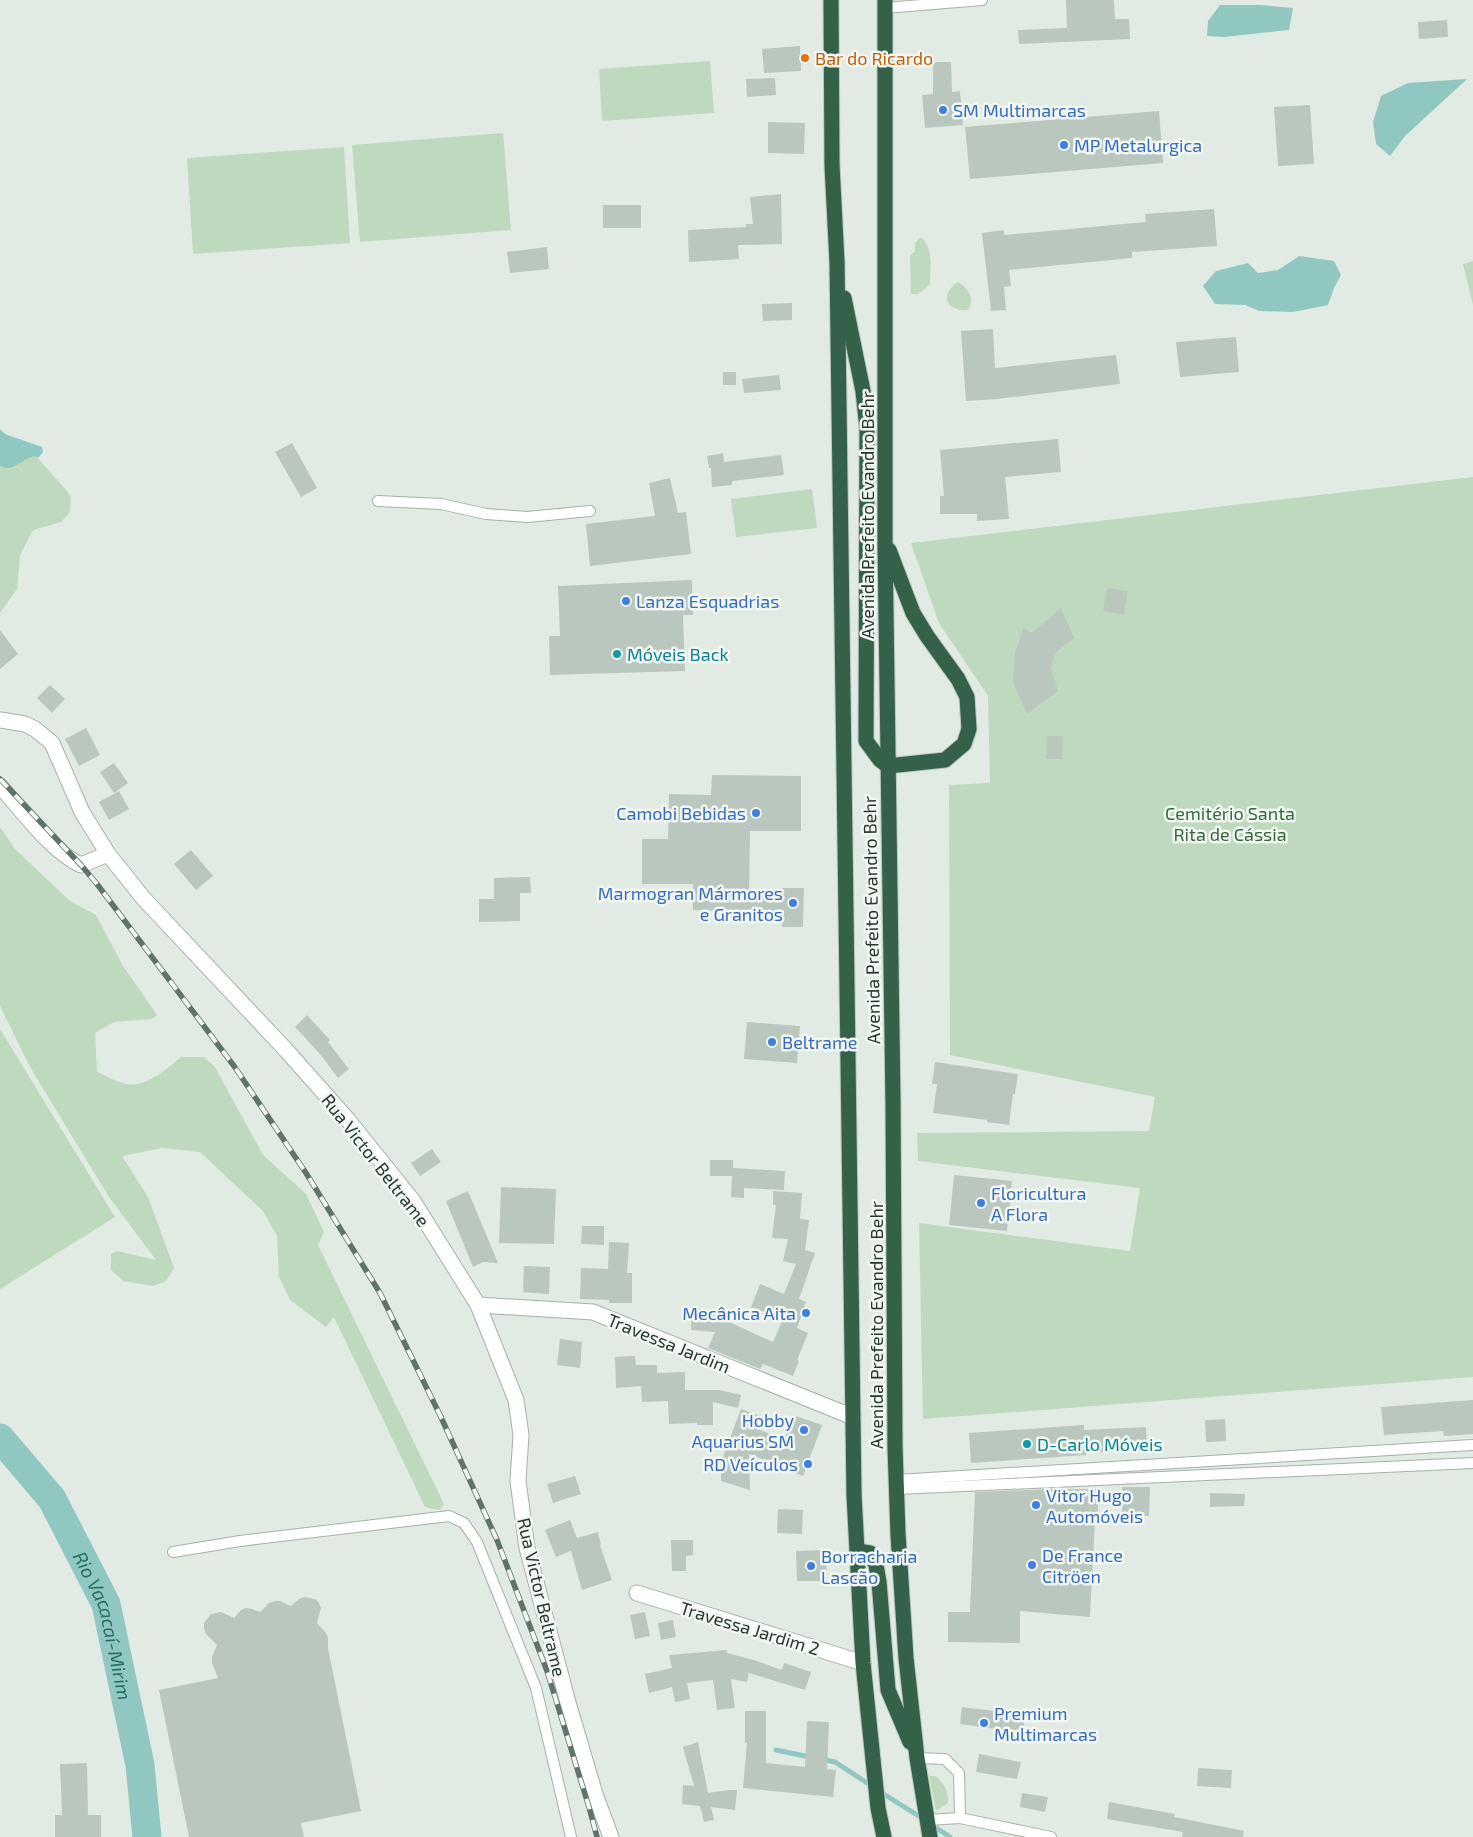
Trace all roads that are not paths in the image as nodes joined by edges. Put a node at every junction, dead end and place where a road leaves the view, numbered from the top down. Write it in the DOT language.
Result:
graph roads {
  1 [pos="831,0"];
  2 [pos="982,0"];
  3 [pos="885,4"];
  4 [pos="837,262"];
  5 [pos="378,501"];
  6 [pos="590,512"];
  7 [pos="885,542"];
  8 [pos="0,720"];
  9 [pos="888,766"];
  10 [pos="0,786"];
  11 [pos="108,854"];
  12 [pos="478,1305"];
  13 [pos="853,1417"];
  14 [pos="1472,1445"];
  15 [pos="1473,1463"];
  16 [pos="897,1484"];
  17 [pos="857,1551"];
  18 [pos="173,1552"];
  19 [pos="637,1593"];
  20 [pos="863,1663"];
  21 [pos="917,1758"];
  22 [pos="960,1818"];
  23 [pos="927,1820"];
  24 [pos="571,1837"];
  25 [pos="611,1837"];
  26 [pos="884,1837"];
  27 [pos="930,1837"];
  28 [pos="1051,1837"];
  1 -- 4 [label="highway, Avenida Prefeito Evandro Behr"];
  2 -- 3 [label="lane"];
  3 -- 7 [label="highway, Avenida Prefeito Evandro Behr"];
  4 -- 9 [label="highway"];
  4 -- 13 [label="highway, Avenida Prefeito Evandro Behr"];
  5 -- 6 [label="lane"];
  7 -- 9 [label="highway, Avenida Prefeito Evandro Behr"];
  7 -- 9 [label="highway"];
  8 -- 11 [label="street, Rua Victor Beltrame"];
  9 -- 16 [label="highway, Avenida Prefeito Evandro Behr"];
  10 -- 11 [label="street"];
  11 -- 12 [label="street, Rua Victor Beltrame"];
  12 -- 13 [label="street, Travessa Jardim"];
  12 -- 25 [label="street, Rua Victor Beltrame"];
  13 -- 17 [label="highway, Avenida Prefeito Evandro Behr"];
  14 -- 16 [label="lane"];
  15 -- 16 [label="lane"];
  16 -- 21 [label="highway, Avenida Prefeito Evandro Behr"];
  17 -- 20 [label="highway, Avenida Prefeito Evandro Behr"];
  17 -- 21 [label="highway"];
  18 -- 24 [label="lane"];
  19 -- 20 [label="street, Travessa Jardim 2"];
  20 -- 26 [label="highway, Avenida Prefeito Evandro Behr"];
  21 -- 22 [label="lane"];
  21 -- 23 [label="highway, Avenida Prefeito Evandro Behr"];
  22 -- 23 [label="lane"];
  22 -- 28 [label="lane"];
  23 -- 27 [label="highway, Avenida Prefeito Evandro Behr"];
}
